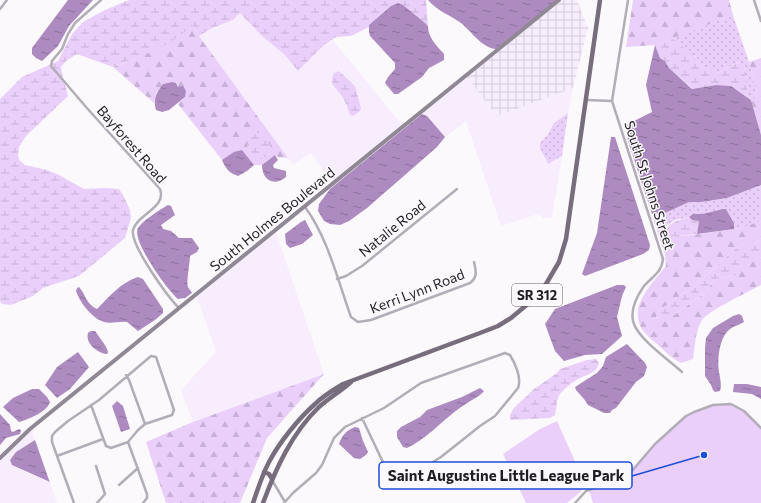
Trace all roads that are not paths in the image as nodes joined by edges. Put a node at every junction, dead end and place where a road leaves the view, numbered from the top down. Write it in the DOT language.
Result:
graph roads {
  1 [pos="7,0"];
  2 [pos="102,0"];
  3 [pos="559,0"];
  4 [pos="600,0"];
  5 [pos="628,0"];
  6 [pos="755,0"];
  7 [pos="0,9"];
  8 [pos="761,21"];
  9 [pos="586,100"];
  10 [pos="612,101"];
  11 [pos="457,189"];
  12 [pos="305,207"];
  13 [pos="474,262"];
  14 [pos="337,279"];
  15 [pos="180,308"];
  16 [pos="682,372"];
  17 [pos="126,375"];
  18 [pos="354,380"];
  19 [pos="91,406"];
  20 [pos="362,418"];
  21 [pos="145,424"];
  22 [pos="761,428"];
  23 [pos="103,439"];
  24 [pos="128,442"];
  25 [pos="57,456"];
  26 [pos="0,458"];
  27 [pos="96,466"];
  28 [pos="138,468"];
  29 [pos="264,472"];
  30 [pos="272,479"];
  31 [pos="118,485"];
  32 [pos="285,502"];
  33 [pos="74,503"];
  34 [pos="97,503"];
  35 [pos="143,503"];
  36 [pos="253,503"];
  37 [pos="263,503"];
  38 [pos="575,503"];
  1 -- 7 [label="street"];
  2 -- 15 [label="street, Bayforest Road"];
  3 -- 12 [label="main road, South Holmes Boulevard"];
  4 -- 9 [label="main road, SR 312"];
  5 -- 10 [label="street, South St Johns Street"];
  6 -- 8 [label="street"];
  9 -- 10 [label="street"];
  9 -- 18 [label="main road, SR 312"];
  10 -- 16 [label="street, South St Johns Street"];
  11 -- 14 [label="street, Natalie Road"];
  12 -- 14 [label="street, Kerri Lynn Road"];
  12 -- 15 [label="main road, South Holmes Boulevard"];
  13 -- 14 [label="street, Kerri Lynn Road"];
  15 -- 26 [label="main road, South Holmes Boulevard"];
  17 -- 19 [label="street"];
  17 -- 21 [label="street"];
  17 -- 21 [label="street"];
  18 -- 29 [label="main road, SR 312"];
  18 -- 30 [label="main road, SR 312"];
  19 -- 23 [label="street"];
  19 -- 25 [label="street"];
  20 -- 20 [label="street"];
  20 -- 32 [label="street"];
  21 -- 24 [label="street"];
  22 -- 38 [label="street"];
  23 -- 24 [label="street"];
  23 -- 25 [label="street"];
  24 -- 28 [label="street"];
  25 -- 33 [label="street"];
  27 -- 34 [label="street"];
  28 -- 31 [label="street"];
  28 -- 35 [label="street"];
  29 -- 30 [label="main road"];
  29 -- 36 [label="main road, SR 312"];
  30 -- 32 [label="street"];
  30 -- 37 [label="main road, SR 312"];
}
